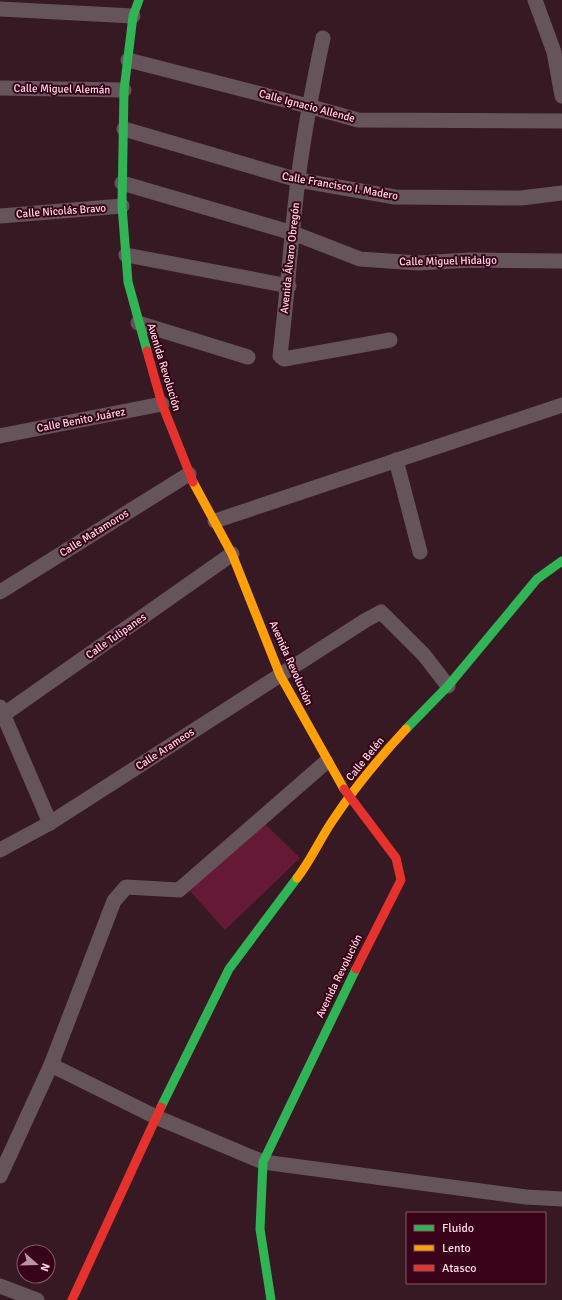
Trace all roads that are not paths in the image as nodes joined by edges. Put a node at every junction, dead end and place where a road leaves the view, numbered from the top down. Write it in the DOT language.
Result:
graph roads {
  1 [pos="138,0"];
  2 [pos="535,0"];
  3 [pos="0,9"];
  4 [pos="133,16"];
  5 [pos="322,38"];
  6 [pos="128,60"];
  7 [pos="561,75"];
  8 [pos="0,88"];
  9 [pos="124,90"];
  10 [pos="562,96"];
  11 [pos="308,106"];
  12 [pos="562,121"];
  13 [pos="124,129"];
  14 [pos="298,180"];
  15 [pos="122,183"];
  16 [pos="562,193"];
  17 [pos="122,206"];
  18 [pos="0,216"];
  19 [pos="293,233"];
  20 [pos="126,255"];
  21 [pos="562,261"];
  22 [pos="289,286"];
  23 [pos="138,324"];
  24 [pos="390,340"];
  25 [pos="248,357"];
  26 [pos="162,404"];
  27 [pos="562,405"];
  28 [pos="0,436"];
  29 [pos="396,460"];
  30 [pos="189,474"];
  31 [pos="215,521"];
  32 [pos="420,552"];
  33 [pos="232,554"];
  34 [pos="562,561"];
  35 [pos="0,592"];
  36 [pos="280,675"];
  37 [pos="448,686"];
  38 [pos="1,713"];
  39 [pos="326,762"];
  40 [pos="348,798"];
  41 [pos="50,823"];
  42 [pos="0,850"];
  43 [pos="51,1065"];
  44 [pos="156,1117"];
  45 [pos="263,1162"];
  46 [pos="0,1176"];
  47 [pos="562,1199"];
  48 [pos="0,1286"];
  49 [pos="37,1300"];
  50 [pos="72,1300"];
  51 [pos="271,1300"];
  1 -- 4 [label="street, Avenida Revolución"];
  2 -- 7 [label="street"];
  3 -- 4 [label="street"];
  4 -- 6 [label="street, Avenida Revolución"];
  5 -- 11 [label="street, Avenida Álvaro Obregón"];
  6 -- 9 [label="street, Avenida Revolución"];
  6 -- 11 [label="street, Calle Ignacio Allende"];
  7 -- 10 [label="street"];
  8 -- 9 [label="street, Calle Miguel Alemán"];
  9 -- 13 [label="street, Avenida Revolución"];
  11 -- 12 [label="street, Calle Ignacio Allende"];
  11 -- 14 [label="street, Avenida Álvaro Obregón"];
  13 -- 14 [label="street, Calle Francisco I. Madero"];
  13 -- 15 [label="street, Avenida Revolución"];
  14 -- 16 [label="street, Calle Francisco I. Madero"];
  14 -- 19 [label="street, Avenida Álvaro Obregón"];
  15 -- 17 [label="street, Avenida Revolución"];
  15 -- 19 [label="street, Calle Miguel Hidalgo"];
  17 -- 18 [label="street, Calle Nicolás Bravo"];
  17 -- 20 [label="street, Avenida Revolución"];
  19 -- 21 [label="street, Calle Miguel Hidalgo"];
  19 -- 22 [label="street, Avenida Álvaro Obregón"];
  20 -- 22 [label="street"];
  20 -- 23 [label="street, Avenida Revolución"];
  22 -- 24 [label="street, Avenida Álvaro Obregón"];
  23 -- 25 [label="street"];
  23 -- 26 [label="street, Avenida Revolución"];
  26 -- 28 [label="street, Calle Benito Juárez"];
  26 -- 30 [label="street, Avenida Revolución"];
  27 -- 29 [label="street"];
  29 -- 31 [label="street"];
  29 -- 32 [label="street"];
  30 -- 31 [label="street, Avenida Revolución"];
  30 -- 35 [label="street, Calle Matamoros"];
  31 -- 33 [label="street, Avenida Revolución"];
  33 -- 36 [label="street, Avenida Revolución"];
  33 -- 38 [label="street, Calle Tulipanes"];
  34 -- 37 [label="street, Calle Belén"];
  36 -- 37 [label="street, Calle Arameos"];
  36 -- 39 [label="street, Avenida Revolución"];
  36 -- 41 [label="street, Calle Arameos"];
  37 -- 40 [label="street, Calle Belén"];
  38 -- 41 [label="street"];
  39 -- 40 [label="street, Avenida Revolución"];
  39 -- 43 [label="street"];
  40 -- 44 [label="street, Calle Belén"];
  40 -- 45 [label="street, Avenida Revolución"];
  41 -- 42 [label="street, Calle Arameos"];
  43 -- 44 [label="street"];
  43 -- 46 [label="street"];
  44 -- 45 [label="street"];
  44 -- 50 [label="street, Calle Belén"];
  45 -- 47 [label="street"];
  45 -- 51 [label="street, Avenida Revolución"];
  48 -- 49 [label="street"];
}
